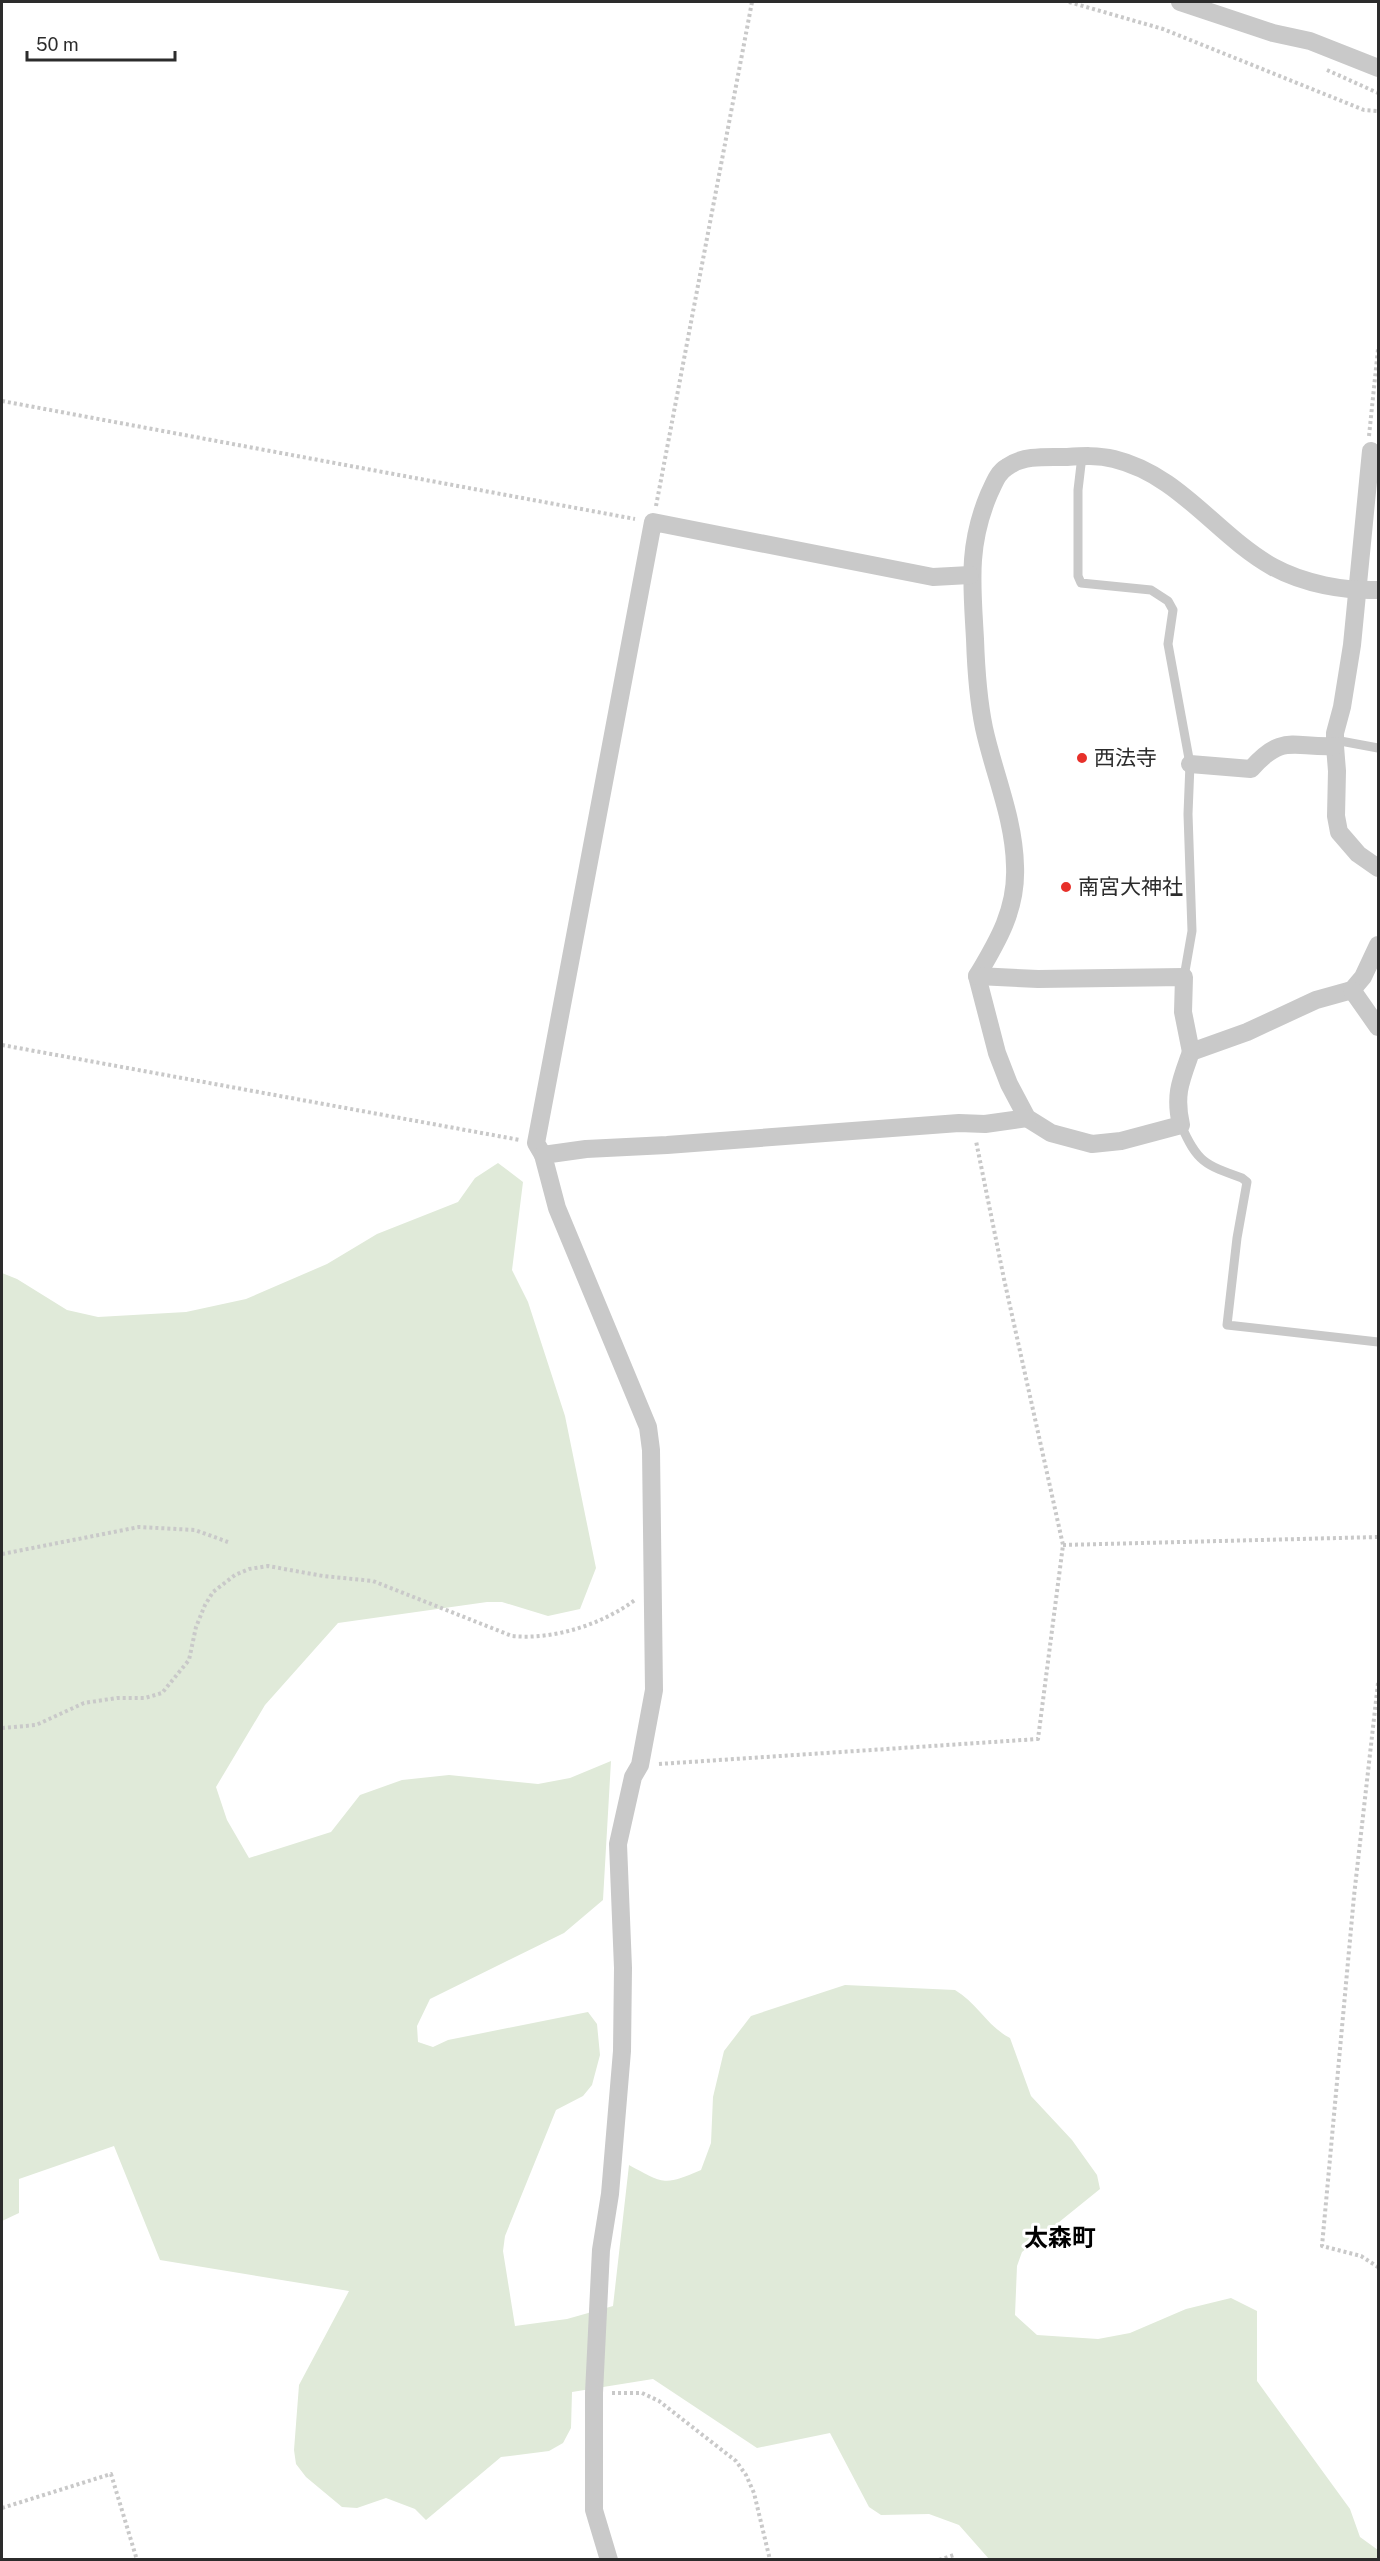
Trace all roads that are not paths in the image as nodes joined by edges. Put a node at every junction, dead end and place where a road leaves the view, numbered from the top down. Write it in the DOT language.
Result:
graph roads {
  1 [pos="1180,2"];
  2 [pos="1378,68"];
  3 [pos="1371,451"];
  4 [pos="1082,456"];
  5 [pos="970,575"];
  6 [pos="1378,590"];
  7 [pos="1357,591"];
  8 [pos="1335,743"];
  9 [pos="1378,748"];
  10 [pos="1190,764"];
  11 [pos="1378,868"];
  12 [pos="1378,945"];
  13 [pos="977,976"];
  14 [pos="1184,977"];
  15 [pos="1352,990"];
  16 [pos="1378,1027"];
  17 [pos="1191,1052"];
  18 [pos="1027,1118"];
  19 [pos="1181,1125"];
  20 [pos="539,1149"];
  21 [pos="1378,1342"];
  22 [pos="609,2559"];
  1 -- 2 [label="street"];
  3 -- 7 [label="street"];
  4 -- 5 [label="street"];
  4 -- 7 [label="street"];
  4 -- 10 [label="lane"];
  5 -- 13 [label="street"];
  5 -- 20 [label="street"];
  6 -- 7 [label="street"];
  7 -- 8 [label="street"];
  8 -- 9 [label="lane"];
  8 -- 10 [label="street"];
  8 -- 11 [label="street"];
  10 -- 14 [label="lane"];
  12 -- 15 [label="street"];
  13 -- 14 [label="street"];
  13 -- 18 [label="street"];
  14 -- 17 [label="street"];
  15 -- 16 [label="street"];
  15 -- 17 [label="street"];
  17 -- 19 [label="street"];
  18 -- 19 [label="street"];
  18 -- 20 [label="street"];
  19 -- 21 [label="lane"];
  20 -- 22 [label="street"];
}
